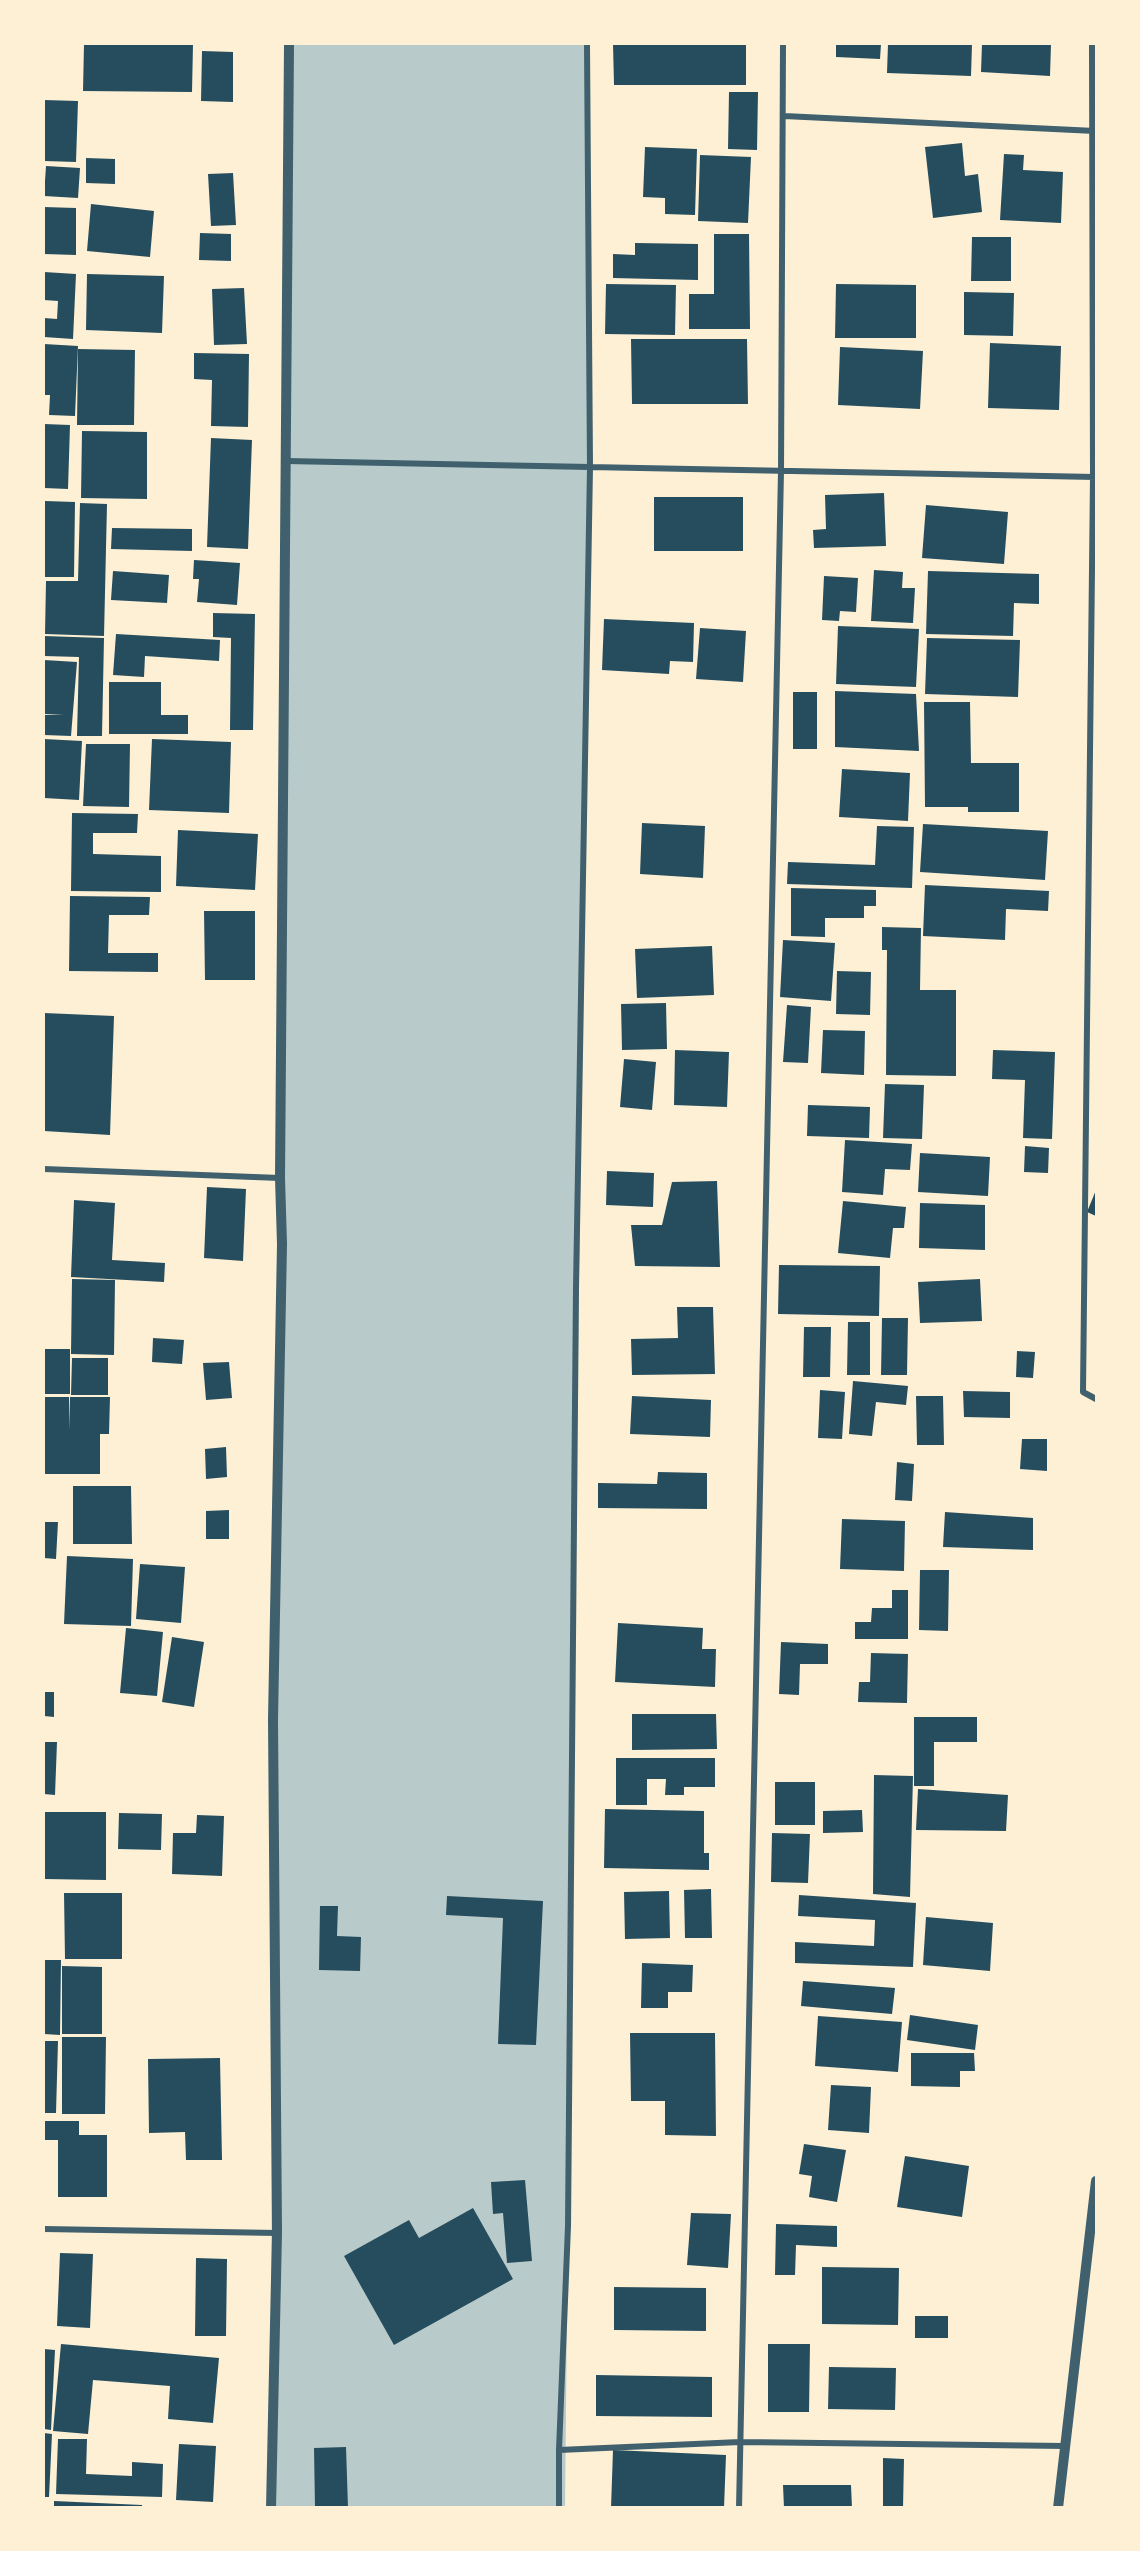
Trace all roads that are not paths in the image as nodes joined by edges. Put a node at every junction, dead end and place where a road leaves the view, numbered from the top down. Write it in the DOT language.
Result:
graph roads {
  1 [pos="289,44"];
  2 [pos="587,44"];
  3 [pos="783,44"];
  4 [pos="1092,44"];
  5 [pos="784,116"];
  6 [pos="1094,131"];
  7 [pos="286,461"];
  8 [pos="590,467"];
  9 [pos="781,471"];
  10 [pos="1095,477"];
  11 [pos="44,1169"];
  12 [pos="280,1178"];
  13 [pos="1096,1399"];
  14 [pos="1096,2181"];
  15 [pos="44,2229"];
  16 [pos="277,2233"];
  17 [pos="740,2442"];
  18 [pos="1065,2446"];
  19 [pos="559,2450"];
  20 [pos="271,2508"];
  21 [pos="559,2508"];
  22 [pos="739,2508"];
  23 [pos="1058,2508"];
  1 -- 7 [label="street"];
  2 -- 8 [label="street"];
  3 -- 5 [label="street"];
  4 -- 6 [label="street"];
  5 -- 6 [label="street"];
  5 -- 9 [label="street"];
  6 -- 10 [label="street"];
  7 -- 8 [label="street"];
  7 -- 12 [label="street"];
  8 -- 9 [label="street"];
  8 -- 19 [label="street"];
  9 -- 10 [label="street"];
  9 -- 17 [label="street"];
  10 -- 13 [label="street"];
  11 -- 12 [label="street"];
  12 -- 16 [label="street"];
  14 -- 18 [label="street"];
  15 -- 16 [label="street"];
  16 -- 20 [label="street"];
  17 -- 18 [label="street"];
  17 -- 19 [label="street"];
  17 -- 22 [label="street"];
  18 -- 23 [label="street"];
  19 -- 21 [label="street"];
}
